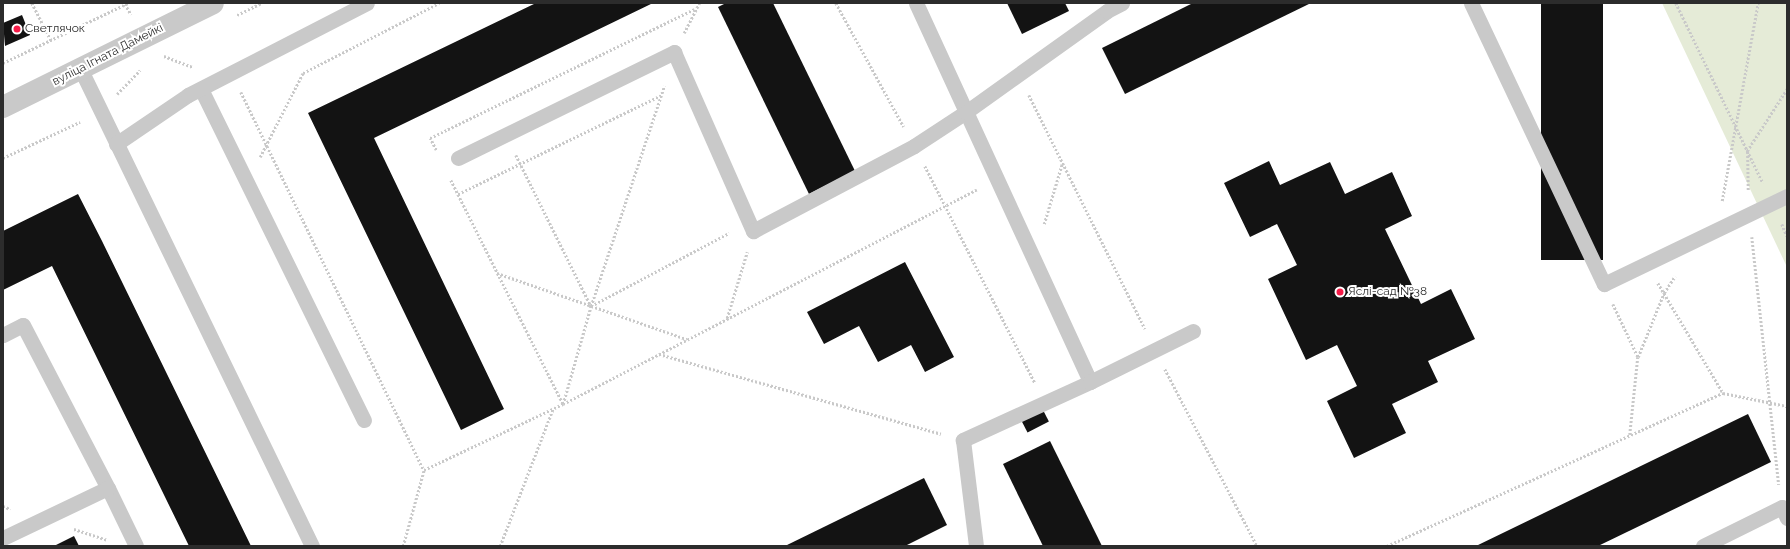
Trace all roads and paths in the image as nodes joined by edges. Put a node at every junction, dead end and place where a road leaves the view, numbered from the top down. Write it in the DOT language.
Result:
graph roads {
  1 [pos="32,3"];
  2 [pos="128,3"];
  3 [pos="213,3"];
  4 [pos="262,3"];
  5 [pos="367,3"];
  6 [pos="439,3"];
  7 [pos="699,3"];
  8 [pos="836,3"];
  9 [pos="916,3"];
  10 [pos="1122,3"];
  11 [pos="1471,3"];
  12 [pos="1676,3"];
  13 [pos="1758,3"];
  14 [pos="1105,7"];
  15 [pos="694,9"];
  16 [pos="233,16"];
  17 [pos="51,40"];
  18 [pos="674,52"];
  19 [pos="3,63"];
  20 [pos="145,64"];
  21 [pos="81,70"];
  22 [pos="232,73"];
  23 [pos="1018,73"];
  24 [pos="201,89"];
  25 [pos="1787,89"];
  26 [pos="660,96"];
  27 [pos="3,107"];
  28 [pos="101,112"];
  29 [pos="966,112"];
  30 [pos="1737,130"];
  31 [pos="506,135"];
  32 [pos="116,144"];
  33 [pos="267,145"];
  34 [pos="914,146"];
  35 [pos="1747,151"];
  36 [pos="437,152"];
  37 [pos="3,158"];
  38 [pos="458,158"];
  39 [pos="1062,163"];
  40 [pos="521,164"];
  41 [pos="448,173"];
  42 [pos="998,179"];
  43 [pos="247,183"];
  44 [pos="458,194"];
  45 [pos="1787,196"];
  46 [pos="1772,202"];
  47 [pos="944,205"];
  48 [pos="1749,213"];
  49 [pos="752,227"];
  50 [pos="1716,230"];
  51 [pos="1787,236"];
  52 [pos="1034,257"];
  53 [pos="1647,264"];
  54 [pos="498,273"];
  55 [pos="1676,275"];
  56 [pos="1604,284"];
  57 [pos="1664,293"];
  58 [pos="591,306"];
  59 [pos="726,319"];
  60 [pos="1193,331"];
  61 [pos="3,334"];
  62 [pos="687,339"];
  63 [pos="1155,350"];
  64 [pos="659,354"];
  65 [pos="1638,357"];
  66 [pos="1090,382"];
  67 [pos="1723,393"];
  68 [pos="1768,402"];
  69 [pos="1045,403"];
  70 [pos="563,404"];
  71 [pos="1787,406"];
  72 [pos="553,409"];
  73 [pos="364,420"];
  74 [pos="1630,436"];
  75 [pos="963,440"];
  76 [pos="424,470"];
  77 [pos="108,488"];
  78 [pos="1784,512"];
  79 [pos="3,538"];
  80 [pos="136,546"];
  81 [pos="312,546"];
  82 [pos="403,546"];
  83 [pos="500,546"];
  84 [pos="976,546"];
  85 [pos="1257,546"];
  86 [pos="1387,546"];
  87 [pos="1703,546"];
  1 -- 17 [label="path"];
  2 -- 17 [label="path"];
  3 -- 21 [label="street, вуліца Ігната Дамейкі"];
  4 -- 16 [label="path"];
  5 -- 22 [label="lane"];
  6 -- 33 [label="path"];
  7 -- 15 [label="path"];
  8 -- 34 [label="path"];
  9 -- 29 [label="lane"];
  10 -- 14 [label="lane"];
  11 -- 56 [label="lane"];
  12 -- 30 [label="path"];
  13 -- 30 [label="path"];
  14 -- 23 [label="lane"];
  15 -- 18 [label="path"];
  15 -- 36 [label="path"];
  17 -- 19 [label="path"];
  18 -- 26 [label="path"];
  18 -- 31 [label="lane"];
  18 -- 49 [label="lane"];
  20 -- 28 [label="path"];
  21 -- 27 [label="street, вуліца Ігната Дамейкі"];
  21 -- 28 [label="lane"];
  22 -- 24 [label="lane"];
  22 -- 33 [label="path"];
  23 -- 29 [label="lane"];
  23 -- 39 [label="path"];
  24 -- 32 [label="lane"];
  24 -- 43 [label="lane"];
  25 -- 35 [label="path"];
  26 -- 40 [label="path"];
  26 -- 58 [label="path"];
  28 -- 32 [label="lane"];
  28 -- 37 [label="path"];
  29 -- 34 [label="lane"];
  29 -- 42 [label="lane"];
  30 -- 35 [label="path"];
  30 -- 50 [label="path"];
  31 -- 38 [label="lane"];
  31 -- 40 [label="path"];
  32 -- 81 [label="lane"];
  33 -- 43 [label="path"];
  33 -- 76 [label="path"];
  34 -- 47 [label="path"];
  34 -- 49 [label="lane"];
  35 -- 46 [label="path"];
  35 -- 48 [label="path"];
  39 -- 52 [label="path"];
  39 -- 63 [label="path"];
  40 -- 44 [label="path"];
  40 -- 58 [label="path"];
  41 -- 44 [label="path"];
  42 -- 47 [label="path"];
  42 -- 52 [label="lane"];
  43 -- 73 [label="lane"];
  44 -- 54 [label="path"];
  45 -- 46 [label="lane"];
  46 -- 48 [label="lane"];
  46 -- 51 [label="path"];
  47 -- 59 [label="path"];
  47 -- 69 [label="path"];
  48 -- 50 [label="lane"];
  48 -- 68 [label="path"];
  49 -- 58 [label="path"];
  49 -- 59 [label="path"];
  50 -- 53 [label="lane"];
  52 -- 66 [label="lane"];
  53 -- 56 [label="lane"];
  53 -- 57 [label="path"];
  54 -- 58 [label="path"];
  54 -- 70 [label="path"];
  55 -- 57 [label="path"];
  56 -- 65 [label="path"];
  57 -- 65 [label="path"];
  57 -- 67 [label="path"];
  58 -- 62 [label="path"];
  58 -- 70 [label="path"];
  59 -- 62 [label="path"];
  60 -- 63 [label="lane"];
  61 -- 77 [label="lane"];
  62 -- 64 [label="path"];
  63 -- 66 [label="lane"];
  63 -- 85 [label="path"];
  64 -- 70 [label="path"];
  64 -- 75 [label="path"];
  65 -- 74 [label="path"];
  66 -- 69 [label="lane"];
  67 -- 68 [label="path"];
  67 -- 74 [label="path"];
  68 -- 71 [label="path"];
  68 -- 78 [label="path"];
  69 -- 75 [label="lane"];
  70 -- 72 [label="path"];
  72 -- 76 [label="path"];
  72 -- 83 [label="path"];
  74 -- 86 [label="path"];
  75 -- 84 [label="lane"];
  76 -- 82 [label="path"];
  77 -- 79 [label="lane"];
  77 -- 80 [label="lane"];
  78 -- 87 [label="lane"];
}
